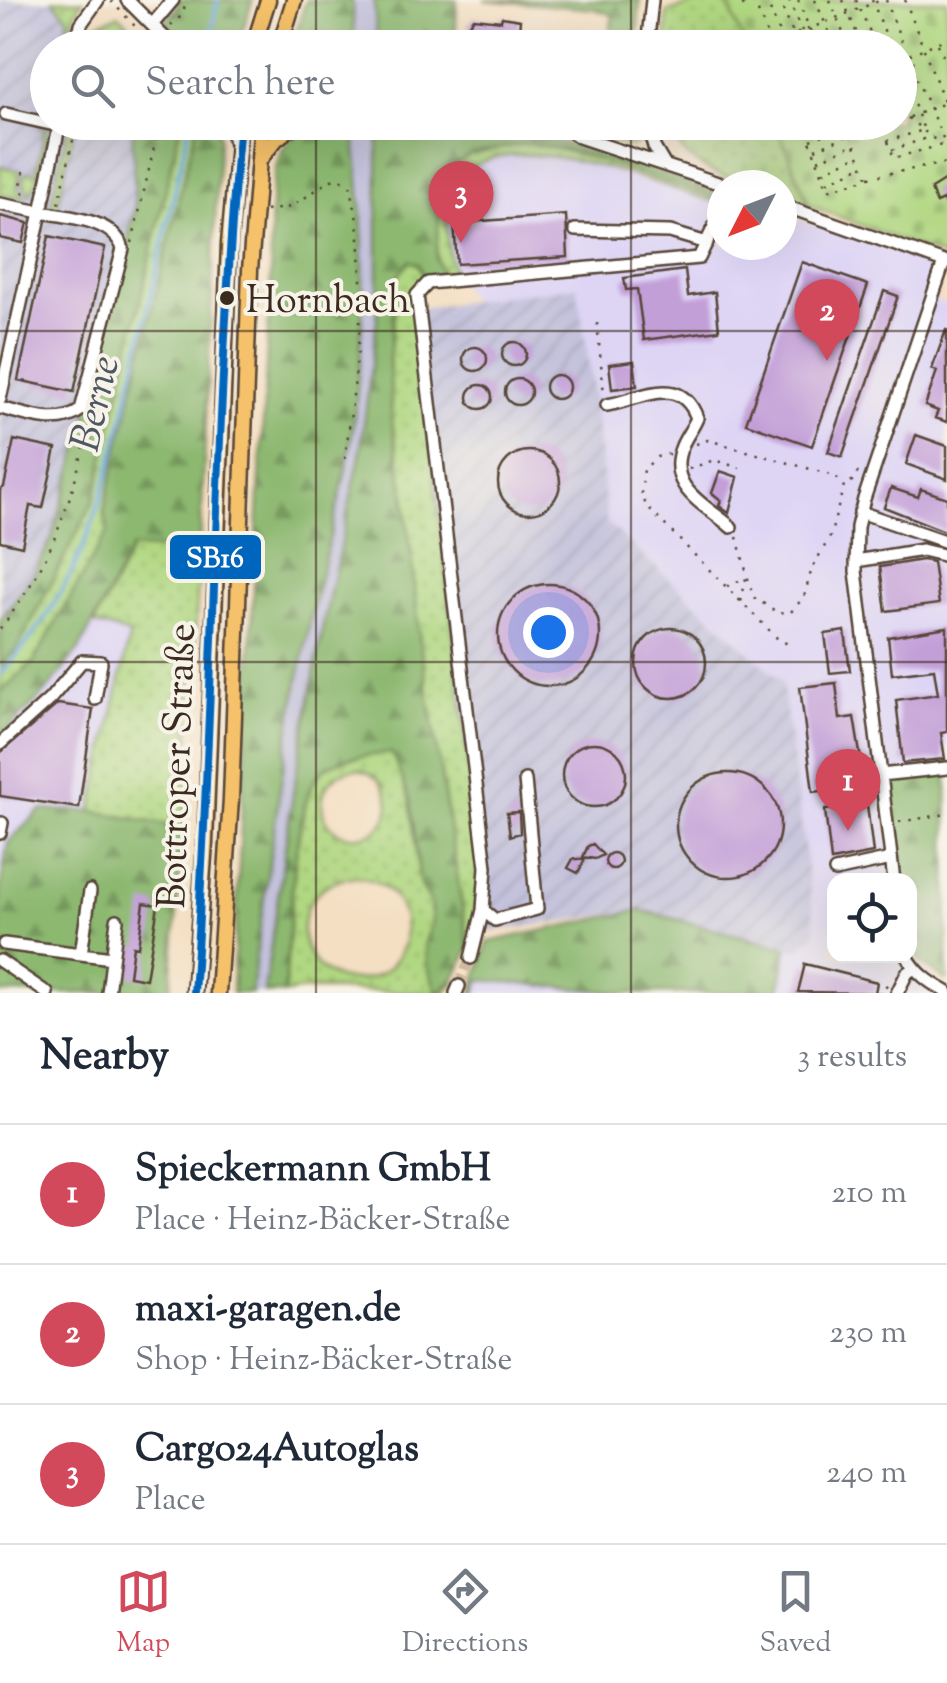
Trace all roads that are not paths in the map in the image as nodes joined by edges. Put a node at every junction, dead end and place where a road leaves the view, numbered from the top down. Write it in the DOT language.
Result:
graph roads {
  1 [pos="98,0"];
  2 [pos="127,0"];
  3 [pos="173,0"];
  4 [pos="268,0"];
  5 [pos="294,0"];
  6 [pos="652,0"];
  7 [pos="80,30"];
  8 [pos="148,30"];
  9 [pos="150,30"];
  10 [pos="258,30"];
  11 [pos="285,30"];
  12 [pos="649,30"];
  13 [pos="6,114"];
  14 [pos="30,118"];
  15 [pos="57,140"];
  16 [pos="234,140"];
  17 [pos="237,140"];
  18 [pos="260,140"];
  19 [pos="274,140"];
  20 [pos="589,140"];
  21 [pos="652,140"];
  22 [pos="236,147"];
  23 [pos="258,161"];
  24 [pos="664,164"];
  25 [pos="707,179"];
  26 [pos="0,204"];
  27 [pos="797,210"];
  28 [pos="41,212"];
  29 [pos="576,230"];
  30 [pos="707,243"];
  31 [pos="707,245"];
  32 [pos="946,263"];
  33 [pos="0,399"];
  34 [pos="607,405"];
  35 [pos="0,408"];
  36 [pos="860,512"];
  37 [pos="732,527"];
  38 [pos="947,542"];
  39 [pos="947,556"];
  40 [pos="856,561"];
  41 [pos="95,699"];
  42 [pos="0,744"];
  43 [pos="947,768"];
  44 [pos="880,775"];
  45 [pos="525,780"];
  46 [pos="890,859"];
  47 [pos="835,870"];
  48 [pos="893,873"];
  49 [pos="90,891"];
  50 [pos="484,910"];
  51 [pos="117,920"];
  52 [pos="4,944"];
  53 [pos="81,954"];
  54 [pos="112,958"];
  55 [pos="470,958"];
  56 [pos="0,960"];
  57 [pos="911,963"];
  58 [pos="912,963"];
  59 [pos="947,992"];
  60 [pos="47,993"];
  61 [pos="108,993"];
  62 [pos="194,993"];
  63 [pos="218,993"];
  64 [pos="898,993"];
  1 -- 7 [label="street"];
  2 -- 8 [label="street"];
  3 -- 9 [label="street"];
  4 -- 10 [label="main road"];
  5 -- 11 [label="main road"];
  6 -- 12 [label="street"];
  13 -- 14 [label="street"];
  15 -- 28 [label="street"];
  16 -- 22 [label="street"];
  17 -- 22 [label="main road, Bottroper Straße"];
  18 -- 23 [label="main road, Bottroper Straße"];
  19 -- 23 [label="main road"];
  20 -- 24 [label="street"];
  21 -- 24 [label="street"];
  22 -- 62 [label="main road, Bottroper Straße"];
  23 -- 63 [label="main road, Bottroper Straße"];
  24 -- 25 [label="street"];
  26 -- 28 [label="street"];
  27 -- 32 [label="street"];
  28 -- 33 [label="street"];
  28 -- 35 [label="street"];
  29 -- 30 [label="street"];
  31 -- 50 [label="street"];
  32 -- 36 [label="street"];
  34 -- 37 [label="street"];
  36 -- 38 [label="street"];
  36 -- 40 [label="street"];
  39 -- 40 [label="street"];
  40 -- 44 [label="street"];
  41 -- 42 [label="street"];
  43 -- 44 [label="street"];
  44 -- 46 [label="street"];
  45 -- 50 [label="street"];
  46 -- 47 [label="street"];
  46 -- 48 [label="street"];
  49 -- 53 [label="street"];
  50 -- 55 [label="street"];
  51 -- 54 [label="street"];
  52 -- 53 [label="street"];
  53 -- 54 [label="street"];
  54 -- 61 [label="street"];
  56 -- 60 [label="street"];
  57 -- 64 [label="street"];
  58 -- 59 [label="street"];
}
